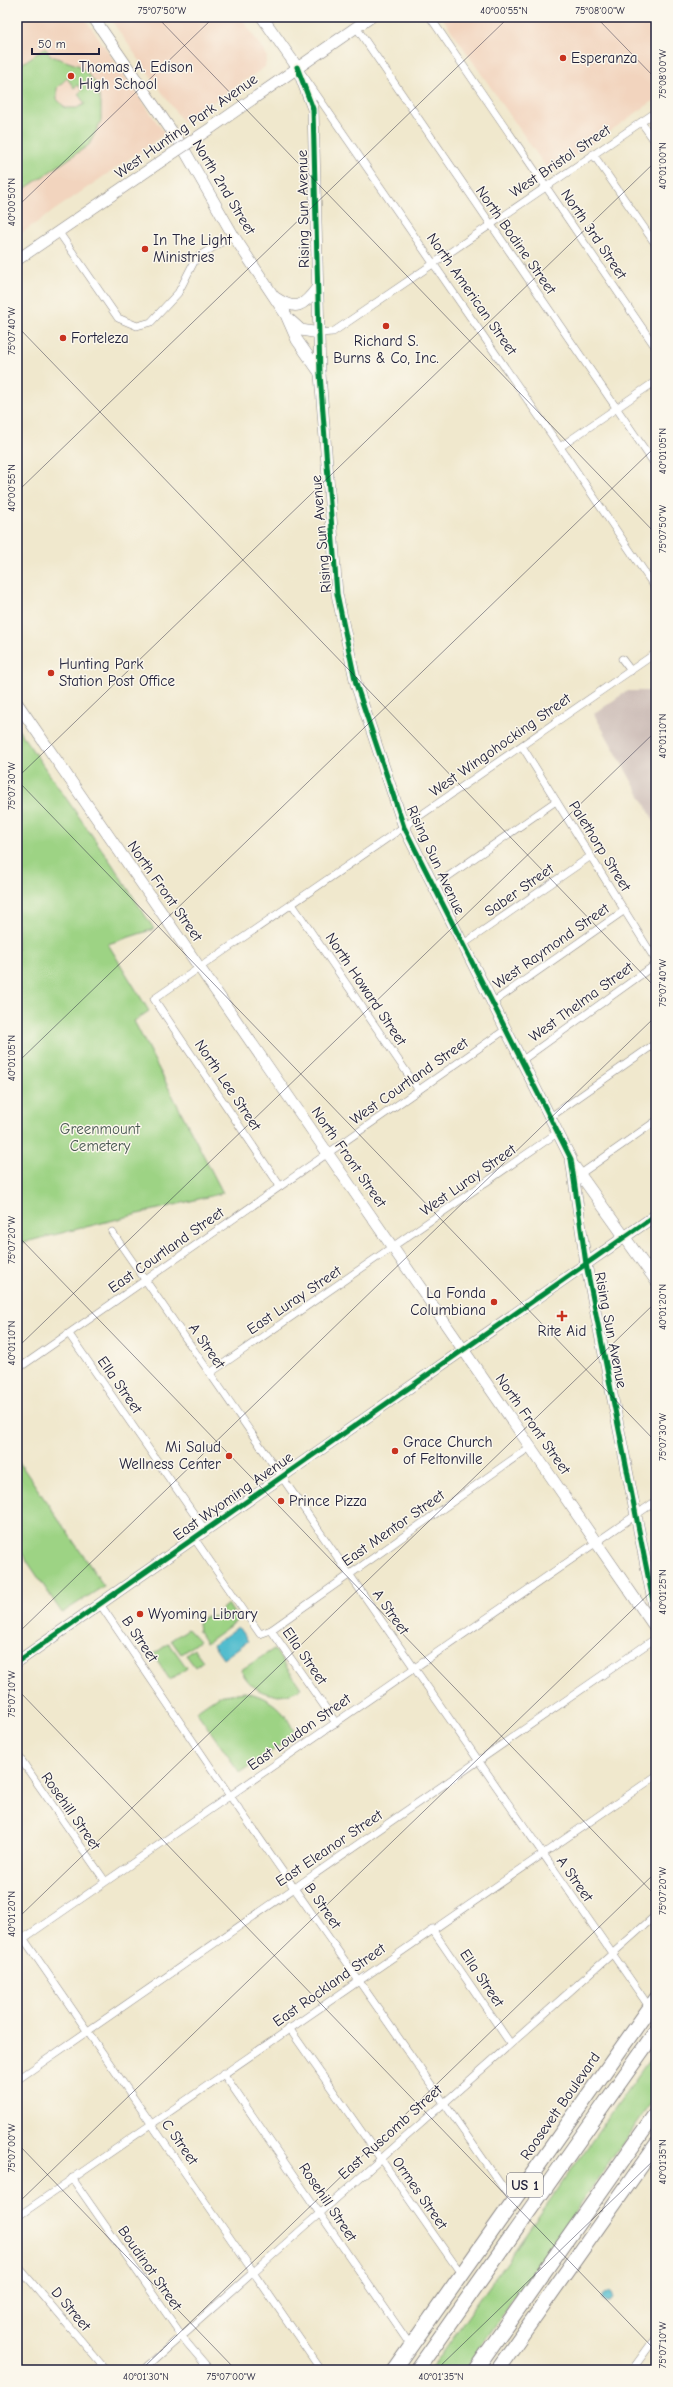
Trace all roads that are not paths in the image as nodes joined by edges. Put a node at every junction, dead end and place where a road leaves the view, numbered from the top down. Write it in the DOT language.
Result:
graph roads {
  1 [pos="92,17"];
  2 [pos="262,17"];
  3 [pos="371,17"];
  4 [pos="430,17"];
  5 [pos="356,27"];
  6 [pos="297,67"];
  7 [pos="656,112"];
  8 [pos="641,122"];
  9 [pos="656,142"];
  10 [pos="593,154"];
  11 [pos="546,187"];
  12 [pos="489,224"];
  13 [pos="58,231"];
  14 [pos="234,235"];
  15 [pos="656,245"];
  16 [pos="17,260"];
  17 [pos="433,264"];
  18 [pos="317,288"];
  19 [pos="274,297"];
  20 [pos="286,315"];
  21 [pos="319,333"];
  22 [pos="656,348"];
  23 [pos="320,374"];
  24 [pos="656,381"];
  25 [pos="617,408"];
  26 [pos="560,447"];
  27 [pos="656,466"];
  28 [pos="656,589"];
  29 [pos="656,653"];
  30 [pos="622,659"];
  31 [pos="631,671"];
  32 [pos="17,703"];
  33 [pos="522,746"];
  34 [pos="556,801"];
  35 [pos="404,827"];
  36 [pos="591,856"];
  37 [pos="433,887"];
  38 [pos="292,904"];
  39 [pos="625,910"];
  40 [pos="462,945"];
  41 [pos="656,963"];
  42 [pos="200,968"];
  43 [pos="154,999"];
  44 [pos="492,1003"];
  45 [pos="505,1030"];
  46 [pos="656,1043"];
  47 [pos="521,1061"];
  48 [pos="418,1090"];
  49 [pos="549,1118"];
  50 [pos="656,1121"];
  51 [pos="557,1133"];
  52 [pos="328,1153"];
  53 [pos="571,1159"];
  54 [pos="579,1175"];
  55 [pos="280,1186"];
  56 [pos="656,1215"];
  57 [pos="112,1232"];
  58 [pos="624,1237"];
  59 [pos="393,1248"];
  60 [pos="586,1264"];
  61 [pos="145,1281"];
  62 [pos="656,1282"];
  63 [pos="69,1334"];
  64 [pos="464,1350"];
  65 [pos="19,1368"];
  66 [pos="210,1373"];
  67 [pos="530,1447"];
  68 [pos="282,1476"];
  69 [pos="656,1501"];
  70 [pos="634,1515"];
  71 [pos="205,1530"];
  72 [pos="194,1538"];
  73 [pos="595,1542"];
  74 [pos="349,1575"];
  75 [pos="100,1604"];
  76 [pos="656,1616"];
  77 [pos="656,1629"];
  78 [pos="271,1630"];
  79 [pos="656,1638"];
  80 [pos="17,1662"];
  81 [pos="414,1667"];
  82 [pos="336,1723"];
  83 [pos="17,1754"];
  84 [pos="479,1761"];
  85 [pos="656,1776"];
  86 [pos="230,1796"];
  87 [pos="542,1854"];
  88 [pos="104,1882"];
  89 [pos="294,1887"];
  90 [pos="656,1915"];
  91 [pos="17,1929"];
  92 [pos="432,1929"];
  93 [pos="24,1939"];
  94 [pos="17,1943"];
  95 [pos="612,1954"];
  96 [pos="359,1980"];
  97 [pos="653,2004"];
  98 [pos="289,2028"];
  99 [pos="88,2031"];
  100 [pos="656,2031"];
  101 [pos="510,2043"];
  102 [pos="223,2073"];
  103 [pos="17,2080"];
  104 [pos="444,2102"];
  105 [pos="656,2113"];
  106 [pos="151,2123"];
  107 [pos="656,2145"];
  108 [pos="380,2160"];
  109 [pos="72,2178"];
  110 [pos="628,2185"];
  111 [pos="513,2202"];
  112 [pos="318,2213"];
  113 [pos="17,2216"];
  114 [pos="564,2243"];
  115 [pos="17,2265"];
  116 [pos="253,2272"];
  117 [pos="462,2275"];
  118 [pos="507,2324"];
  119 [pos="181,2336"];
  120 [pos="656,2336"];
  121 [pos="411,2346"];
  122 [pos="106,2370"];
  123 [pos="143,2370"];
  124 [pos="210,2370"];
  125 [pos="322,2370"];
  126 [pos="394,2370"];
  127 [pos="417,2370"];
  128 [pos="475,2370"];
  129 [pos="488,2370"];
  130 [pos="497,2370"];
  131 [pos="632,2370"];
  1 -- 14 [label="street, North 2nd Street"];
  2 -- 6 [label="street, North American Street"];
  3 -- 5 [label="street, West Hunting Park Avenue"];
  4 -- 11 [label="street, North 3rd Street"];
  5 -- 6 [label="street, West Hunting Park Avenue"];
  5 -- 12 [label="street, North Bodine Street"];
  6 -- 13 [label="street, West Hunting Park Avenue, bridge"];
  6 -- 17 [label="street, North American Street"];
  6 -- 18 [label="street, Rising Sun Avenue"];
  7 -- 8 [label="street, West Bristol Street"];
  8 -- 9 [label="street"];
  8 -- 10 [label="street, West Bristol Street"];
  10 -- 11 [label="street, West Bristol Street"];
  10 -- 15 [label="street"];
  11 -- 12 [label="street, West Bristol Street"];
  11 -- 22 [label="street, North 3rd Street"];
  12 -- 17 [label="street, West Bristol Street"];
  12 -- 25 [label="street, North Bodine Street"];
  13 -- 14 [label="street"];
  13 -- 16 [label="street, West Hunting Park Avenue"];
  14 -- 19 [label="street, North 2nd Street"];
  17 -- 21 [label="street, West Bristol Street"];
  17 -- 26 [label="street, North American Street"];
  18 -- 19 [label="street"];
  18 -- 21 [label="street, Rising Sun Avenue"];
  19 -- 20 [label="street, North 2nd Street"];
  20 -- 21 [label="street, North 2nd Street"];
  20 -- 23 [label="street, North 2nd Street"];
  21 -- 23 [label="street, Rising Sun Avenue"];
  23 -- 35 [label="street, Rising Sun Avenue"];
  24 -- 25 [label="street"];
  25 -- 26 [label="street"];
  25 -- 27 [label="street, North Bodine Street"];
  26 -- 28 [label="street, North American Street"];
  29 -- 31 [label="street, West Wingohocking Street"];
  30 -- 31 [label="street"];
  31 -- 33 [label="street, West Wingohocking Street"];
  32 -- 42 [label="street, North Front Street"];
  33 -- 34 [label="street, Palethorp Street"];
  33 -- 35 [label="street, West Wingohocking Street"];
  34 -- 36 [label="street, Palethorp Street"];
  34 -- 37 [label="street"];
  35 -- 37 [label="street, Rising Sun Avenue"];
  35 -- 38 [label="street, West Wingohocking Street"];
  36 -- 39 [label="street, Palethorp Street"];
  36 -- 40 [label="street, Saber Street"];
  37 -- 40 [label="street, Rising Sun Avenue"];
  38 -- 42 [label="street, West Wingohocking Street"];
  38 -- 48 [label="street, North Howard Street"];
  39 -- 41 [label="street, Palethorp Street"];
  39 -- 44 [label="street, West Raymond Street"];
  40 -- 44 [label="street, Rising Sun Avenue"];
  41 -- 47 [label="street, West Thelma Street"];
  42 -- 43 [label="street, West Wingohocking Street"];
  42 -- 52 [label="street, North Front Street"];
  43 -- 55 [label="street, North Lee Street"];
  44 -- 45 [label="street, Rising Sun Avenue"];
  45 -- 47 [label="street, Rising Sun Avenue"];
  45 -- 48 [label="street, West Courtland Street"];
  46 -- 49 [label="street"];
  47 -- 49 [label="street, Rising Sun Avenue"];
  48 -- 52 [label="street, West Courtland Street"];
  49 -- 51 [label="street, Rising Sun Avenue"];
  50 -- 54 [label="street"];
  51 -- 53 [label="street, Rising Sun Avenue"];
  51 -- 59 [label="street, West Luray Street"];
  52 -- 55 [label="street, East Courtland Street"];
  52 -- 59 [label="street, North Front Street"];
  53 -- 54 [label="street"];
  53 -- 60 [label="street, Rising Sun Avenue"];
  54 -- 58 [label="street"];
  55 -- 61 [label="street, East Courtland Street"];
  56 -- 58 [label="street, East Wyoming Avenue"];
  57 -- 61 [label="street, A Street"];
  58 -- 60 [label="street, East Wyoming Avenue"];
  58 -- 62 [label="street"];
  59 -- 64 [label="street, North Front Street"];
  59 -- 66 [label="street, East Luray Street"];
  60 -- 64 [label="street, East Wyoming Avenue"];
  60 -- 70 [label="street, Rising Sun Avenue"];
  61 -- 63 [label="street, East Courtland Street"];
  61 -- 66 [label="street, A Street"];
  63 -- 65 [label="street, East Courtland Street"];
  63 -- 71 [label="street, Ella Street"];
  64 -- 67 [label="street, North Front Street"];
  64 -- 68 [label="street, East Wyoming Avenue"];
  66 -- 68 [label="street, A Street"];
  67 -- 73 [label="street, North Front Street"];
  67 -- 74 [label="street, East Mentor Street"];
  68 -- 71 [label="street, East Wyoming Avenue"];
  68 -- 74 [label="street, A Street"];
  69 -- 70 [label="street, East Loudon Street"];
  70 -- 73 [label="street, East Loudon Street"];
  70 -- 76 [label="street, Rising Sun Avenue"];
  71 -- 72 [label="street, East Wyoming Avenue"];
  72 -- 75 [label="street, East Wyoming Avenue"];
  72 -- 78 [label="street, Ella Street"];
  73 -- 77 [label="street, North Front Street"];
  73 -- 81 [label="street, East Loudon Street"];
  74 -- 78 [label="street, East Mentor Street"];
  74 -- 81 [label="street, A Street"];
  75 -- 80 [label="street, East Wyoming Avenue"];
  75 -- 86 [label="street, B Street"];
  78 -- 82 [label="street, Ella Street"];
  79 -- 84 [label="street, East Eleanor Street"];
  81 -- 82 [label="street, East Loudon Street"];
  81 -- 84 [label="street, A Street"];
  82 -- 86 [label="street, East Loudon Street"];
  83 -- 88 [label="street, Rosehill Street"];
  84 -- 87 [label="street, A Street"];
  84 -- 89 [label="street, East Eleanor Street"];
  85 -- 87 [label="street, East Rockland Street"];
  86 -- 88 [label="street, East Loudon Street"];
  86 -- 89 [label="street, B Street"];
  87 -- 92 [label="street, East Rockland Street"];
  87 -- 95 [label="street, A Street"];
  88 -- 93 [label="street, East Loudon Street"];
  89 -- 96 [label="street, B Street"];
  89 -- 99 [label="street, East Eleanor Street"];
  90 -- 95 [label="street, East Ruscomb Street"];
  91 -- 93 [label="street, C Street"];
  92 -- 96 [label="street, East Rockland Street"];
  92 -- 101 [label="street, Ella Street"];
  93 -- 94 [label="street, East Loudon Street"];
  93 -- 99 [label="street, C Street"];
  95 -- 97 [label="street, A Street"];
  95 -- 101 [label="street, East Ruscomb Street"];
  96 -- 98 [label="street, East Rockland Street"];
  96 -- 104 [label="street, B Street"];
  97 -- 111 [label="highway, Roosevelt Boulevard / US 1"];
  98 -- 102 [label="street, East Rockland Street"];
  98 -- 108 [label="street, Ormes Street"];
  99 -- 103 [label="street, East Eleanor Street"];
  99 -- 106 [label="street, C Street"];
  100 -- 127 [label="highway, US 1"];
  101 -- 104 [label="street, East Ruscomb Street"];
  102 -- 106 [label="street, East Rockland Street"];
  102 -- 112 [label="street, Rosehill Street"];
  104 -- 108 [label="street, East Ruscomb Street"];
  104 -- 111 [label="street, B Street"];
  105 -- 114 [label="highway"];
  106 -- 109 [label="street, East Rockland Street"];
  106 -- 116 [label="street, C Street"];
  107 -- 110 [label="highway"];
  108 -- 112 [label="street, East Ruscomb Street"];
  108 -- 117 [label="street, Ormes Street"];
  109 -- 113 [label="street, East Rockland Street"];
  109 -- 119 [label="street, Boudinot Street"];
  110 -- 114 [label="highway"];
  110 -- 130 [label="highway"];
  111 -- 117 [label="highway, Roosevelt Boulevard / US 1"];
  112 -- 116 [label="street, East Ruscomb Street"];
  112 -- 121 [label="street, Rosehill Street"];
  114 -- 118 [label="highway"];
  115 -- 122 [label="street, D Street"];
  116 -- 119 [label="street, East Ruscomb Street"];
  116 -- 125 [label="street, C Street"];
  117 -- 121 [label="highway, Roosevelt Boulevard / US 1"];
  118 -- 128 [label="highway"];
  118 -- 129 [label="highway"];
  119 -- 123 [label="street, East Ruscomb Street"];
  119 -- 124 [label="street, Boudinot Street"];
  120 -- 131 [label="street"];
  121 -- 126 [label="highway, Roosevelt Boulevard / US 1"];
}
